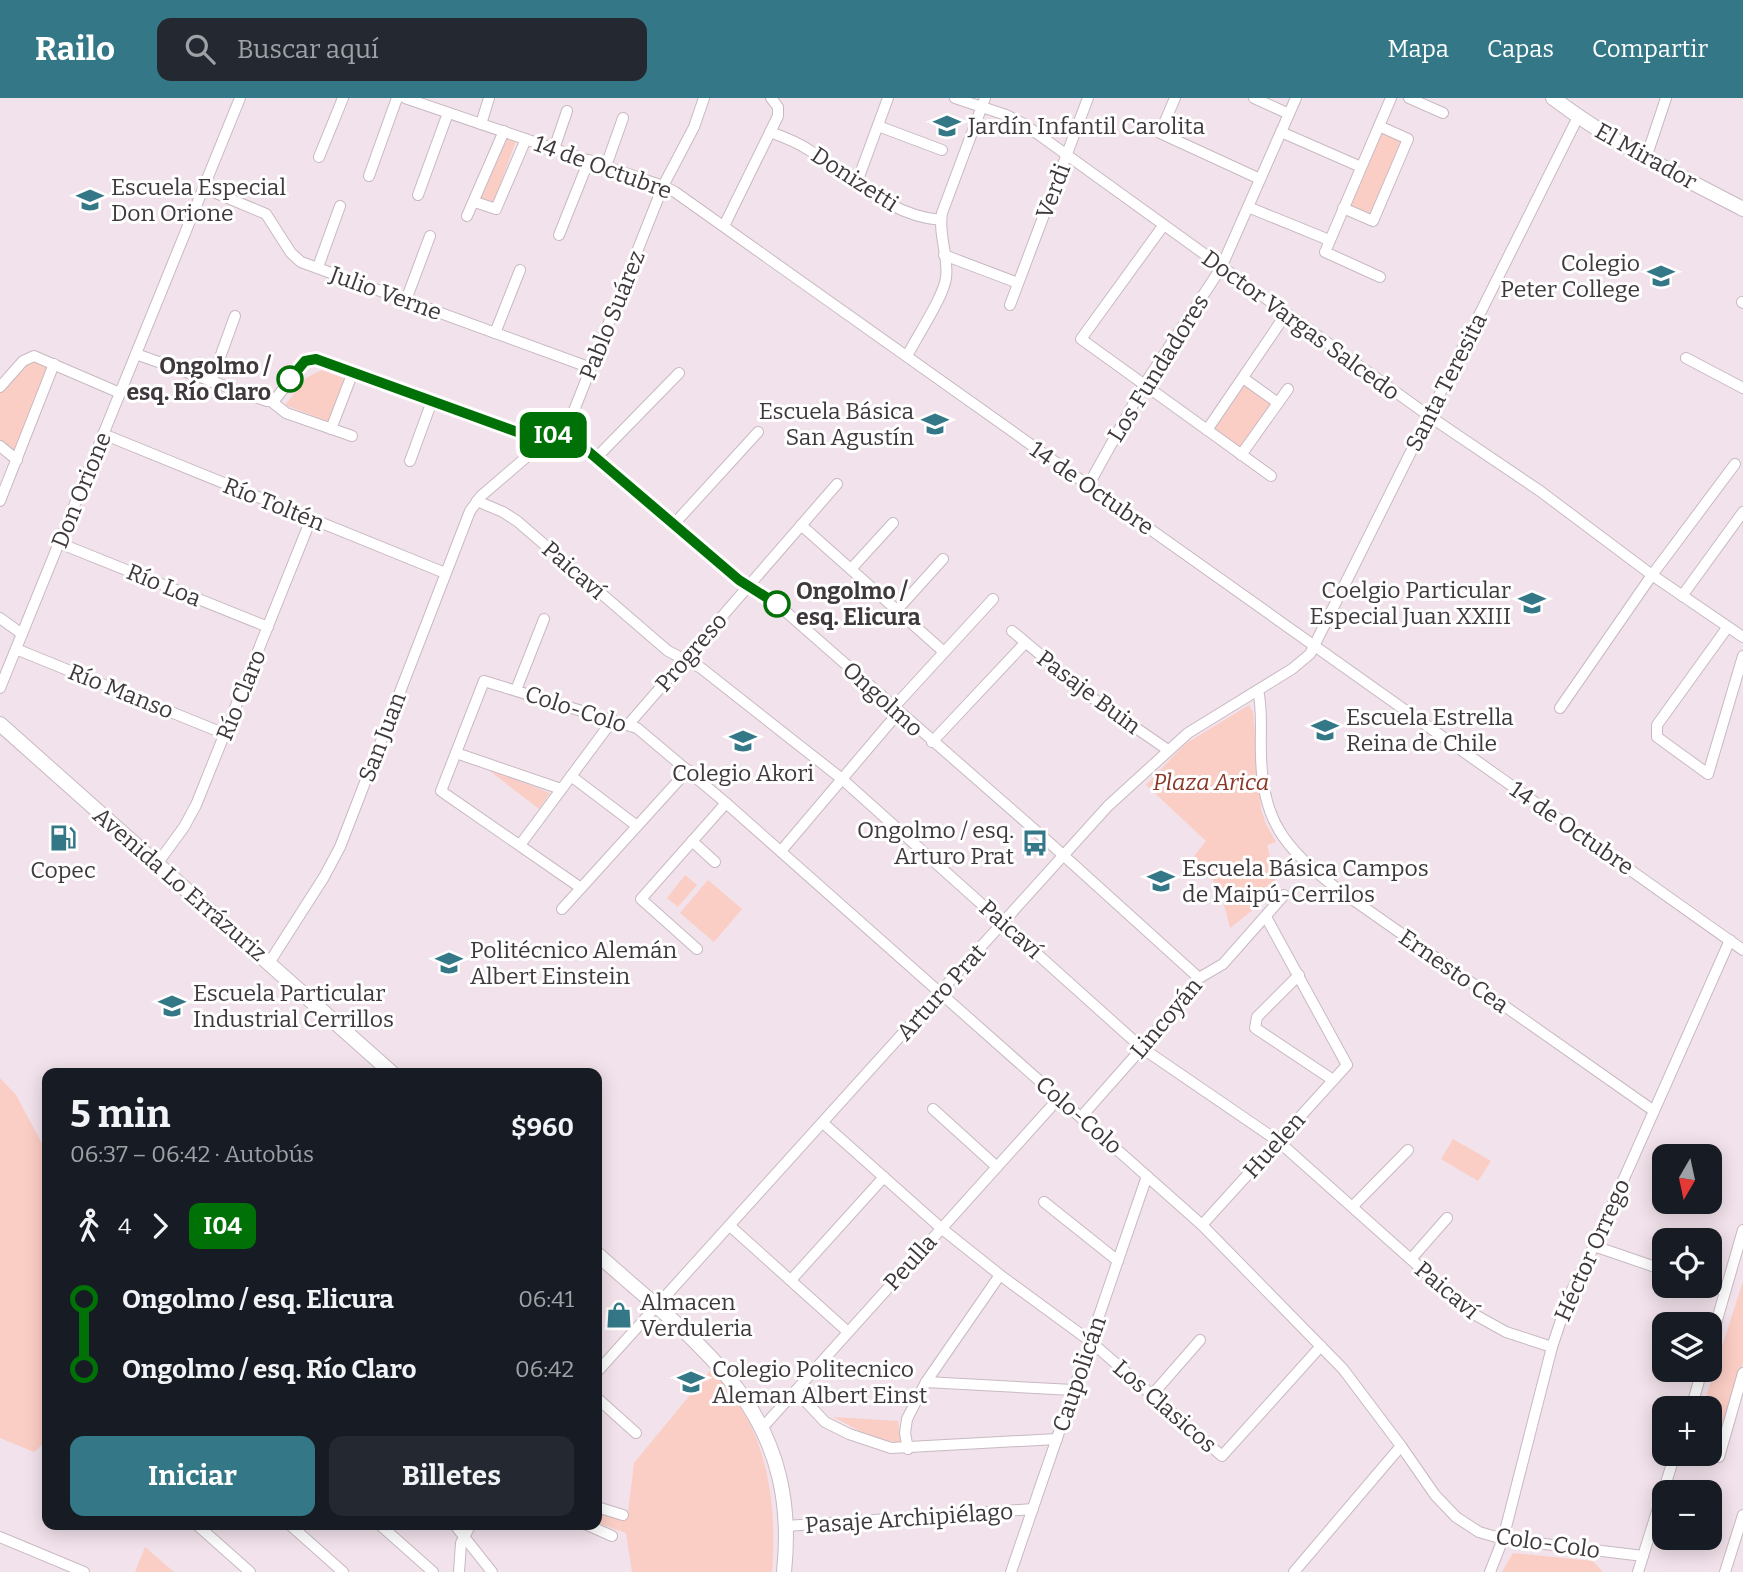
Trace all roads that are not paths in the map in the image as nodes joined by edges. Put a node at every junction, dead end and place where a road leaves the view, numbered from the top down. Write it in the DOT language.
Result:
graph roads {
  1 [pos="240,98"];
  2 [pos="343,98"];
  3 [pos="397,98"];
  4 [pos="405,98"];
  5 [pos="489,98"];
  6 [pos="704,98"];
  7 [pos="771,98"];
  8 [pos="888,98"];
  9 [pos="955,98"];
  10 [pos="1088,98"];
  11 [pos="1175,98"];
  12 [pos="1254,98"];
  13 [pos="1296,98"];
  14 [pos="1391,98"];
  15 [pos="1409,98"];
  16 [pos="1553,98"];
  17 [pos="1666,98"];
  18 [pos="432,102"];
  19 [pos="984,103"];
  20 [pos="567,111"];
  21 [pos="448,113"];
  22 [pos="1443,113"];
  23 [pos="1289,114"];
  24 [pos="1578,117"];
  25 [pos="623,118"];
  26 [pos="481,124"];
  27 [pos="878,126"];
  28 [pos="1379,126"];
  29 [pos="504,131"];
  30 [pos="770,132"];
  31 [pos="1281,132"];
  32 [pos="526,139"];
  33 [pos="554,149"];
  34 [pos="942,150"];
  35 [pos="1067,155"];
  36 [pos="319,157"];
  37 [pos="1646,158"];
  38 [pos="589,160"];
  39 [pos="606,166"];
  40 [pos="1361,167"];
  41 [pos="369,176"];
  42 [pos="1260,179"];
  43 [pos="857,182"];
  44 [pos="663,186"];
  45 [pos="204,188"];
  46 [pos="418,195"];
  47 [pos="475,202"];
  48 [pos="340,206"];
  49 [pos="1248,207"];
  50 [pos="1343,208"];
  51 [pos="1743,209"];
  52 [pos="467,216"];
  53 [pos="941,220"];
  54 [pos="724,226"];
  55 [pos="1163,226"];
  56 [pos="559,235"];
  57 [pos="430,236"];
  58 [pos="1329,240"];
  59 [pos="944,255"];
  60 [pos="318,267"];
  61 [pos="1221,268"];
  62 [pos="520,270"];
  63 [pos="1380,277"];
  64 [pos="1018,283"];
  65 [pos="406,300"];
  66 [pos="1010,305"];
  67 [pos="1286,314"];
  68 [pos="235,316"];
  69 [pos="495,333"];
  70 [pos="136,354"];
  71 [pos="907,356"];
  72 [pos="1686,358"];
  73 [pos="54,364"];
  74 [pos="591,368"];
  75 [pos="353,372"];
  76 [pos="679,373"];
  77 [pos="1243,378"];
  78 [pos="211,382"];
  79 [pos="1144,385"];
  80 [pos="0,387"];
  81 [pos="1743,388"];
  82 [pos="1288,389"];
  83 [pos="120,393"];
  84 [pos="271,401"];
  85 [pos="432,401"];
  86 [pos="1278,403"];
  87 [pos="1429,416"];
  88 [pos="561,428"];
  89 [pos="331,429"];
  90 [pos="1207,430"];
  91 [pos="758,432"];
  92 [pos="103,434"];
  93 [pos="352,436"];
  94 [pos="545,442"];
  95 [pos="0,446"];
  96 [pos="1241,454"];
  97 [pos="596,458"];
  98 [pos="17,460"];
  99 [pos="410,461"];
  100 [pos="1735,464"];
  101 [pos="1271,477"];
  102 [pos="837,484"];
  103 [pos="1088,486"];
  104 [pos="0,501"];
  105 [pos="477,502"];
  106 [pos="1743,512"];
  107 [pos="311,519"];
  108 [pos="893,523"];
  109 [pos="674,524"];
  110 [pos="801,525"];
  111 [pos="59,542"];
  112 [pos="943,559"];
  113 [pos="851,569"];
  114 [pos="445,573"];
  115 [pos="1652,575"];
  116 [pos="748,585"];
  117 [pos="1682,597"];
  118 [pos="993,599"];
  119 [pos="897,610"];
  120 [pos="0,618"];
  121 [pos="544,619"];
  122 [pos="268,627"];
  123 [pos="1727,628"];
  124 [pos="1012,631"];
  125 [pos="22,634"];
  126 [pos="1743,637"];
  127 [pos="1025,643"];
  128 [pos="1315,647"];
  129 [pos="16,649"];
  130 [pos="944,652"];
  131 [pos="1743,656"];
  132 [pos="684,659"];
  133 [pos="0,688"];
  134 [pos="516,690"];
  135 [pos="1258,690"];
  136 [pos="1560,708"];
  137 [pos="896,710"];
  138 [pos="612,721"];
  139 [pos="0,724"];
  140 [pos="628,725"];
  141 [pos="225,734"];
  142 [pos="932,741"];
  143 [pos="1168,750"];
  144 [pos="456,753"];
  145 [pos="688,770"];
  146 [pos="571,776"];
  147 [pos="842,779"];
  148 [pos="561,789"];
  149 [pos="726,803"];
  150 [pos="637,826"];
  151 [pos="692,841"];
  152 [pos="520,845"];
  153 [pos="781,851"];
  154 [pos="1063,856"];
  155 [pos="715,862"];
  156 [pos="158,864"];
  157 [pos="581,888"];
  158 [pos="1284,895"];
  159 [pos="562,909"];
  160 [pos="1266,917"];
  161 [pos="1004,922"];
  162 [pos="1730,940"];
  163 [pos="697,949"];
  164 [pos="1743,950"];
  165 [pos="270,963"];
  166 [pos="1299,975"];
  167 [pos="1199,978"];
  168 [pos="940,992"];
  169 [pos="1142,1048"];
  170 [pos="386,1068"];
  171 [pos="1333,1080"];
  172 [pos="1059,1098"];
  173 [pos="933,1110"];
  174 [pos="1654,1111"];
  175 [pos="1081,1117"];
  176 [pos="823,1123"];
  177 [pos="1278,1141"];
  178 [pos="1408,1150"];
  179 [pos="997,1167"];
  180 [pos="1147,1175"];
  181 [pos="884,1177"];
  182 [pos="1044,1202"];
  183 [pos="1353,1206"];
  184 [pos="1447,1218"];
  185 [pos="1202,1225"];
  186 [pos="730,1226"];
  187 [pos="941,1228"];
  188 [pos="1743,1230"];
  189 [pos="1594,1246"];
  190 [pos="602,1258"];
  191 [pos="1411,1259"];
  192 [pos="1118,1261"];
  193 [pos="1652,1266"];
  194 [pos="1000,1275"];
  195 [pos="791,1280"];
  196 [pos="1722,1290"];
  197 [pos="1725,1291"];
  198 [pos="657,1308"];
  199 [pos="1719,1312"];
  200 [pos="848,1332"];
  201 [pos="1200,1340"];
  202 [pos="1090,1341"];
  203 [pos="1321,1346"];
  204 [pos="1552,1347"];
  205 [pos="602,1366"];
  206 [pos="1743,1373"];
  207 [pos="926,1382"];
  208 [pos="1741,1385"];
  209 [pos="1073,1390"];
  210 [pos="796,1391"];
  211 [pos="1152,1395"];
  212 [pos="602,1402"];
  213 [pos="763,1427"];
  214 [pos="636,1433"];
  215 [pos="1057,1439"];
  216 [pos="1401,1446"];
  217 [pos="1722,1447"];
  218 [pos="908,1448"];
  219 [pos="1671,1466"];
  220 [pos="602,1509"];
  221 [pos="1032,1509"];
  222 [pos="623,1515"];
  223 [pos="1743,1515"];
  224 [pos="786,1526"];
  225 [pos="203,1530"];
  226 [pos="296,1530"];
  227 [pos="386,1530"];
  228 [pos="459,1530"];
  229 [pos="467,1530"];
  230 [pos="598,1530"];
  231 [pos="464,1535"];
  232 [pos="612,1536"];
  233 [pos="0,1538"];
  234 [pos="1503,1539"];
  235 [pos="1643,1556"];
  236 [pos="83,1572"];
  237 [pos="250,1572"];
  238 [pos="344,1572"];
  239 [pos="433,1572"];
  240 [pos="459,1572"];
  241 [pos="492,1572"];
  242 [pos="784,1572"];
  243 [pos="1011,1572"];
  244 [pos="1294,1572"];
  245 [pos="1490,1572"];
  246 [pos="1638,1572"];
  247 [pos="1725,1572"];
  1 -- 45 [label="street, Don Orione"];
  2 -- 36 [label="street"];
  3 -- 41 [label="street"];
  4 -- 18 [label="street, 14 de Octubre"];
  5 -- 26 [label="street"];
  6 -- 44 [label="street, Pablo Suárez"];
  7 -- 30 [label="street"];
  8 -- 27 [label="street"];
  9 -- 19 [label="street, Doctor Vargas Salcedo"];
  10 -- 35 [label="street, Verdi"];
  11 -- 42 [label="street"];
  12 -- 23 [label="street"];
  13 -- 23 [label="street, Los Fundadores"];
  14 -- 28 [label="street"];
  15 -- 22 [label="street"];
  16 -- 24 [label="main road, El Mirador"];
  17 -- 37 [label="street"];
  18 -- 21 [label="street, 14 de Octubre"];
  19 -- 35 [label="street, Doctor Vargas Salcedo"];
  19 -- 53 [label="street"];
  20 -- 33 [label="street"];
  21 -- 26 [label="street, 14 de Octubre"];
  21 -- 46 [label="street"];
  23 -- 31 [label="street, Los Fundadores"];
  24 -- 37 [label="main road, El Mirador"];
  24 -- 87 [label="street, Santa Teresita"];
  25 -- 39 [label="street"];
  26 -- 29 [label="street, 14 de Octubre"];
  27 -- 34 [label="street"];
  27 -- 43 [label="street"];
  28 -- 40 [label="street"];
  28 -- 50 [label="street"];
  29 -- 32 [label="street, 14 de Octubre"];
  29 -- 47 [label="street"];
  30 -- 43 [label="street, Donizetti"];
  30 -- 54 [label="street"];
  31 -- 40 [label="street"];
  31 -- 42 [label="street, Los Fundadores"];
  32 -- 33 [label="street, 14 de Octubre"];
  32 -- 47 [label="street"];
  33 -- 38 [label="street, 14 de Octubre"];
  35 -- 55 [label="street, Doctor Vargas Salcedo"];
  35 -- 64 [label="street, Verdi"];
  37 -- 51 [label="main road, El Mirador"];
  38 -- 39 [label="street, 14 de Octubre"];
  38 -- 56 [label="street"];
  39 -- 44 [label="street, 14 de Octubre"];
  40 -- 50 [label="street"];
  42 -- 49 [label="street, Los Fundadores"];
  43 -- 53 [label="street, Donizetti"];
  44 -- 54 [label="street, 14 de Octubre"];
  44 -- 74 [label="street, Pablo Suárez"];
  45 -- 60 [label="street, Julio Verne"];
  45 -- 70 [label="street, Don Orione"];
  47 -- 52 [label="street"];
  48 -- 60 [label="street"];
  49 -- 58 [label="street"];
  49 -- 61 [label="street, Los Fundadores"];
  50 -- 58 [label="street"];
  53 -- 59 [label="street"];
  54 -- 71 [label="street, 14 de Octubre"];
  55 -- 61 [label="street, Doctor Vargas Salcedo"];
  55 -- 79 [label="street"];
  57 -- 65 [label="street"];
  58 -- 63 [label="street"];
  59 -- 64 [label="street"];
  59 -- 71 [label="street"];
  60 -- 65 [label="street, Julio Verne"];
  61 -- 67 [label="street, Doctor Vargas Salcedo"];
  61 -- 79 [label="street, Los Fundadores"];
  62 -- 69 [label="street"];
  64 -- 66 [label="street, Verdi"];
  65 -- 69 [label="street, Julio Verne"];
  67 -- 77 [label="street"];
  67 -- 87 [label="street, Doctor Vargas Salcedo"];
  68 -- 78 [label="street"];
  69 -- 74 [label="street, Julio Verne"];
  70 -- 78 [label="street"];
  70 -- 83 [label="street, Don Orione"];
  71 -- 103 [label="street, 14 de Octubre"];
  72 -- 81 [label="street"];
  73 -- 80 [label="street"];
  73 -- 83 [label="street"];
  73 -- 98 [label="street"];
  74 -- 88 [label="street, Pablo Suárez"];
  75 -- 84 [label="street"];
  75 -- 85 [label="street"];
  75 -- 89 [label="street"];
  76 -- 97 [label="street"];
  77 -- 86 [label="street"];
  77 -- 90 [label="street"];
  78 -- 84 [label="street"];
  79 -- 90 [label="street"];
  79 -- 103 [label="street, Los Fundadores"];
  82 -- 86 [label="street"];
  83 -- 92 [label="street, Don Orione"];
  84 -- 89 [label="street"];
  85 -- 94 [label="street"];
  85 -- 99 [label="street"];
  86 -- 96 [label="street"];
  87 -- 115 [label="street, Doctor Vargas Salcedo"];
  87 -- 128 [label="street, Santa Teresita"];
  88 -- 94 [label="street, Pablo Suárez"];
  88 -- 97 [label="street, Ongolmo"];
  89 -- 93 [label="street"];
  90 -- 96 [label="street"];
  91 -- 109 [label="street"];
  92 -- 107 [label="street, Río Toltén"];
  92 -- 111 [label="street, Don Orione"];
  94 -- 105 [label="street, Pablo Suárez"];
  95 -- 98 [label="street"];
  96 -- 101 [label="street"];
  97 -- 109 [label="street, Ongolmo"];
  98 -- 104 [label="street"];
  100 -- 115 [label="street"];
  102 -- 110 [label="street, Progreso"];
  103 -- 128 [label="street, 14 de Octubre"];
  105 -- 114 [label="street, San Juan"];
  105 -- 132 [label="street, Paicaví"];
  106 -- 117 [label="street"];
  107 -- 114 [label="street, Río Toltén"];
  107 -- 122 [label="street, Río Claro"];
  108 -- 113 [label="street"];
  109 -- 116 [label="street, Ongolmo"];
  110 -- 113 [label="street"];
  110 -- 116 [label="street, Progreso"];
  111 -- 122 [label="street, Río Loa"];
  111 -- 125 [label="street, Don Orione"];
  112 -- 119 [label="street"];
  113 -- 119 [label="street"];
  114 -- 165 [label="street, San Juan"];
  115 -- 117 [label="street, Doctor Vargas Salcedo"];
  115 -- 136 [label="street"];
  116 -- 132 [label="street, Progreso"];
  116 -- 137 [label="street, Ongolmo"];
  117 -- 123 [label="street, Doctor Vargas Salcedo"];
  118 -- 130 [label="street"];
  119 -- 130 [label="street"];
  120 -- 125 [label="street"];
  121 -- 134 [label="street"];
  122 -- 141 [label="street, Río Claro"];
  123 -- 126 [label="street, Doctor Vargas Salcedo"];
  123 -- 131 [label="street"];
  124 -- 127 [label="street, Pasaje Buin"];
  125 -- 129 [label="street, Don Orione"];
  127 -- 142 [label="street"];
  127 -- 143 [label="street, Pasaje Buin"];
  128 -- 135 [label="street, Arturo Prat"];
  128 -- 162 [label="street, 14 de Octubre"];
  129 -- 133 [label="street, Don Orione"];
  129 -- 141 [label="street, Río Manso"];
  130 -- 137 [label="street"];
  132 -- 140 [label="street, Progreso"];
  132 -- 147 [label="street, Paicaví"];
  134 -- 138 [label="street, Colo-Colo"];
  134 -- 144 [label="street, Colo-Colo"];
  135 -- 143 [label="street, Arturo Prat"];
  135 -- 174 [label="street, Ernesto Cea"];
  137 -- 142 [label="street, Ongolmo"];
  137 -- 147 [label="street"];
  138 -- 140 [label="street, Colo-Colo"];
  138 -- 146 [label="street"];
  139 -- 156 [label="main road, Avenida Lo Errázuriz"];
  140 -- 145 [label="street, Colo-Colo"];
  141 -- 156 [label="street, Río Claro"];
  142 -- 154 [label="street, Ongolmo"];
  143 -- 154 [label="street, Arturo Prat"];
  144 -- 148 [label="street"];
  144 -- 152 [label="street"];
  145 -- 149 [label="street, Colo-Colo"];
  145 -- 150 [label="street"];
  146 -- 148 [label="street"];
  146 -- 150 [label="street"];
  147 -- 153 [label="street"];
  147 -- 161 [label="street, Paicaví"];
  148 -- 152 [label="street"];
  149 -- 151 [label="street"];
  149 -- 153 [label="street, Colo-Colo"];
  150 -- 157 [label="street"];
  151 -- 155 [label="street"];
  151 -- 163 [label="street"];
  152 -- 157 [label="street"];
  153 -- 168 [label="street, Colo-Colo"];
  154 -- 161 [label="street, Arturo Prat"];
  154 -- 167 [label="street, Ongolmo"];
  156 -- 165 [label="main road, Avenida Lo Errázuriz"];
  157 -- 159 [label="street"];
  158 -- 160 [label="street, Lincoyán"];
  160 -- 166 [label="street"];
  160 -- 167 [label="street, Lincoyán"];
  161 -- 168 [label="street, Arturo Prat"];
  161 -- 169 [label="street, Paicaví"];
  162 -- 164 [label="street, 14 de Octubre"];
  162 -- 174 [label="street, Héctor Orrego"];
  165 -- 170 [label="main road, Avenida Lo Errázuriz"];
  166 -- 171 [label="street, Huelen"];
  166 -- 171 [label="street"];
  167 -- 169 [label="street, Lincoyán"];
  168 -- 172 [label="street, Colo-Colo"];
  168 -- 176 [label="street, Arturo Prat"];
  169 -- 175 [label="street, Lincoyán"];
  169 -- 177 [label="street, Paicaví"];
  171 -- 177 [label="street, Huelen"];
  172 -- 175 [label="street, Colo-Colo"];
  172 -- 179 [label="street, Peulla"];
  173 -- 179 [label="street"];
  174 -- 189 [label="street, Héctor Orrego"];
  175 -- 180 [label="street, Colo-Colo"];
  176 -- 181 [label="street, Los Clasicos"];
  176 -- 186 [label="street, Arturo Prat"];
  177 -- 183 [label="street, Paicaví"];
  177 -- 185 [label="street, Huelen"];
  178 -- 183 [label="street"];
  179 -- 187 [label="street, Peulla"];
  180 -- 185 [label="street, Colo-Colo"];
  180 -- 192 [label="street, Caupolicán"];
  181 -- 187 [label="street, Los Clasicos"];
  181 -- 195 [label="street"];
  182 -- 192 [label="street"];
  183 -- 191 [label="street, Paicaví"];
  184 -- 191 [label="street"];
  185 -- 203 [label="street, Colo-Colo"];
  186 -- 195 [label="street"];
  186 -- 198 [label="street, Arturo Prat"];
  187 -- 194 [label="street, Los Clasicos"];
  187 -- 200 [label="street, Peulla"];
  188 -- 197 [label="street"];
  189 -- 193 [label="street"];
  189 -- 204 [label="street, Héctor Orrego"];
  190 -- 198 [label="main road"];
  191 -- 204 [label="street, Paicaví"];
  192 -- 202 [label="street, Caupolicán"];
  194 -- 202 [label="street, Los Clasicos"];
  194 -- 207 [label="street"];
  195 -- 200 [label="street"];
  196 -- 197 [label="street"];
  197 -- 199 [label="street"];
  198 -- 205 [label="street, Arturo Prat"];
  198 -- 213 [label="main road"];
  200 -- 210 [label="street, Peulla"];
  201 -- 211 [label="street"];
  202 -- 209 [label="street, Caupolicán"];
  202 -- 211 [label="street, Los Clasicos"];
  203 -- 211 [label="street, Los Clasicos"];
  203 -- 216 [label="street, Colo-Colo"];
  204 -- 234 [label="street, Héctor Orrego"];
  206 -- 208 [label="street"];
  207 -- 209 [label="street"];
  207 -- 218 [label="street"];
  208 -- 217 [label="street"];
  209 -- 215 [label="street, Caupolicán"];
  210 -- 213 [label="street, Peulla"];
  210 -- 218 [label="street"];
  212 -- 214 [label="street"];
  213 -- 224 [label="main road"];
  215 -- 218 [label="street"];
  215 -- 221 [label="street, Caupolicán"];
  216 -- 234 [label="street, Colo-Colo"];
  216 -- 244 [label="street"];
  219 -- 235 [label="street"];
  220 -- 222 [label="street"];
  221 -- 224 [label="street, Pasaje Archipiélago"];
  221 -- 243 [label="street, Caupolicán"];
  223 -- 247 [label="street"];
  224 -- 242 [label="main road"];
  225 -- 237 [label="street"];
  226 -- 238 [label="street"];
  227 -- 239 [label="street"];
  228 -- 231 [label="street"];
  229 -- 231 [label="street"];
  230 -- 232 [label="street"];
  231 -- 240 [label="street"];
  231 -- 241 [label="street"];
  233 -- 236 [label="street"];
  234 -- 235 [label="street, Colo-Colo"];
  234 -- 245 [label="street, Héctor Orrego"];
  235 -- 246 [label="street"];
}
